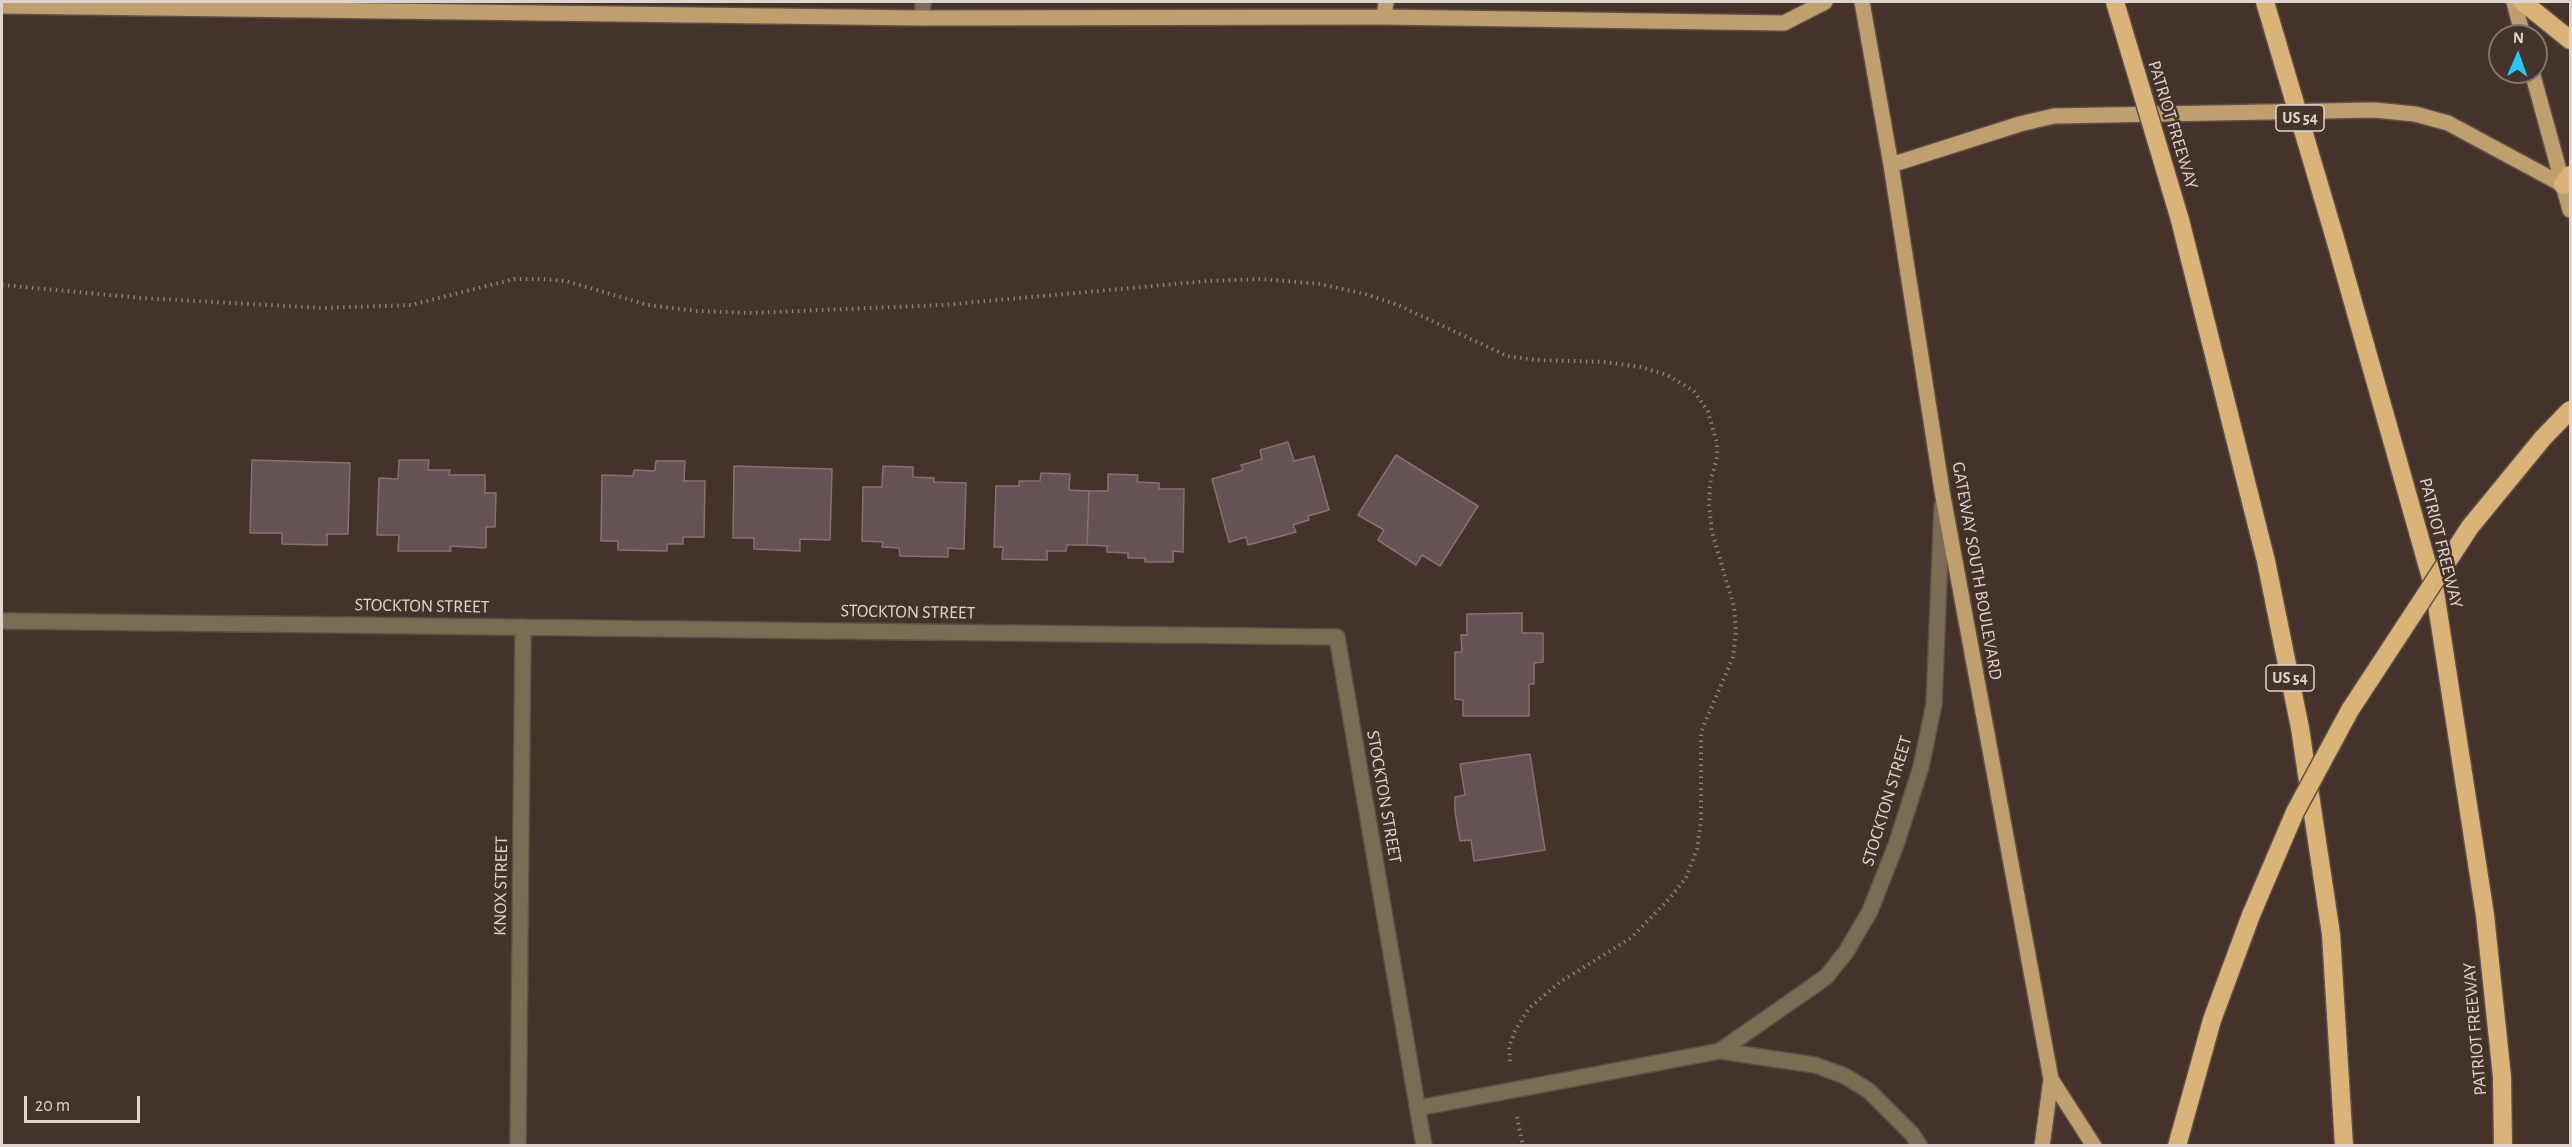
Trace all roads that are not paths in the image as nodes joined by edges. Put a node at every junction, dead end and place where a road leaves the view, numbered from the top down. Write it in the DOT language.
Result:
graph roads {
  1 [pos="922,2"];
  2 [pos="1825,2"];
  3 [pos="1862,2"];
  4 [pos="2115,2"];
  5 [pos="2265,2"];
  6 [pos="2514,2"];
  7 [pos="2523,2"];
  8 [pos="2,6"];
  9 [pos="1385,9"];
  10 [pos="922,18"];
  11 [pos="2520,24"];
  12 [pos="2571,40"];
  13 [pos="2536,84"];
  14 [pos="1891,165"];
  15 [pos="2567,180"];
  16 [pos="2571,210"];
  17 [pos="2571,410"];
  18 [pos="1942,491"];
  19 [pos="2,621"];
  20 [pos="523,627"];
  21 [pos="1720,1051"];
  22 [pos="2051,1079"];
  23 [pos="1418,1108"];
  24 [pos="518,1146"];
  25 [pos="1424,1146"];
  26 [pos="1920,1146"];
  27 [pos="2042,1146"];
  28 [pos="2094,1146"];
  29 [pos="2177,1146"];
  30 [pos="2344,1146"];
  31 [pos="2503,1146"];
  1 -- 10 [label="street"];
  2 -- 9 [label="main road"];
  3 -- 14 [label="main road, GATEWAY SOUTH BOULEVARD"];
  4 -- 30 [label="highway, PATRIOT FREEWAY / US 54, bridge"];
  5 -- 31 [label="highway, PATRIOT FREEWAY / US 54, bridge"];
  6 -- 11 [label="main road"];
  7 -- 12 [label="highway"];
  8 -- 10 [label="main road"];
  9 -- 10 [label="main road"];
  13 -- 15 [label="main road"];
  14 -- 15 [label="main road"];
  14 -- 18 [label="main road, GATEWAY SOUTH BOULEVARD"];
  15 -- 16 [label="main road"];
  17 -- 29 [label="highway, bridge"];
  18 -- 21 [label="street, STOCKTON STREET"];
  18 -- 22 [label="main road, GATEWAY SOUTH BOULEVARD"];
  19 -- 20 [label="street, STOCKTON STREET"];
  20 -- 23 [label="street, STOCKTON STREET"];
  20 -- 24 [label="street, KNOX STREET"];
  21 -- 23 [label="street, STOCKTON STREET"];
  21 -- 26 [label="street, STOCKTON STREET"];
  22 -- 27 [label="main road, GATEWAY SOUTH BOULEVARD"];
  22 -- 28 [label="main road"];
  23 -- 25 [label="street, STOCKTON STREET"];
}
